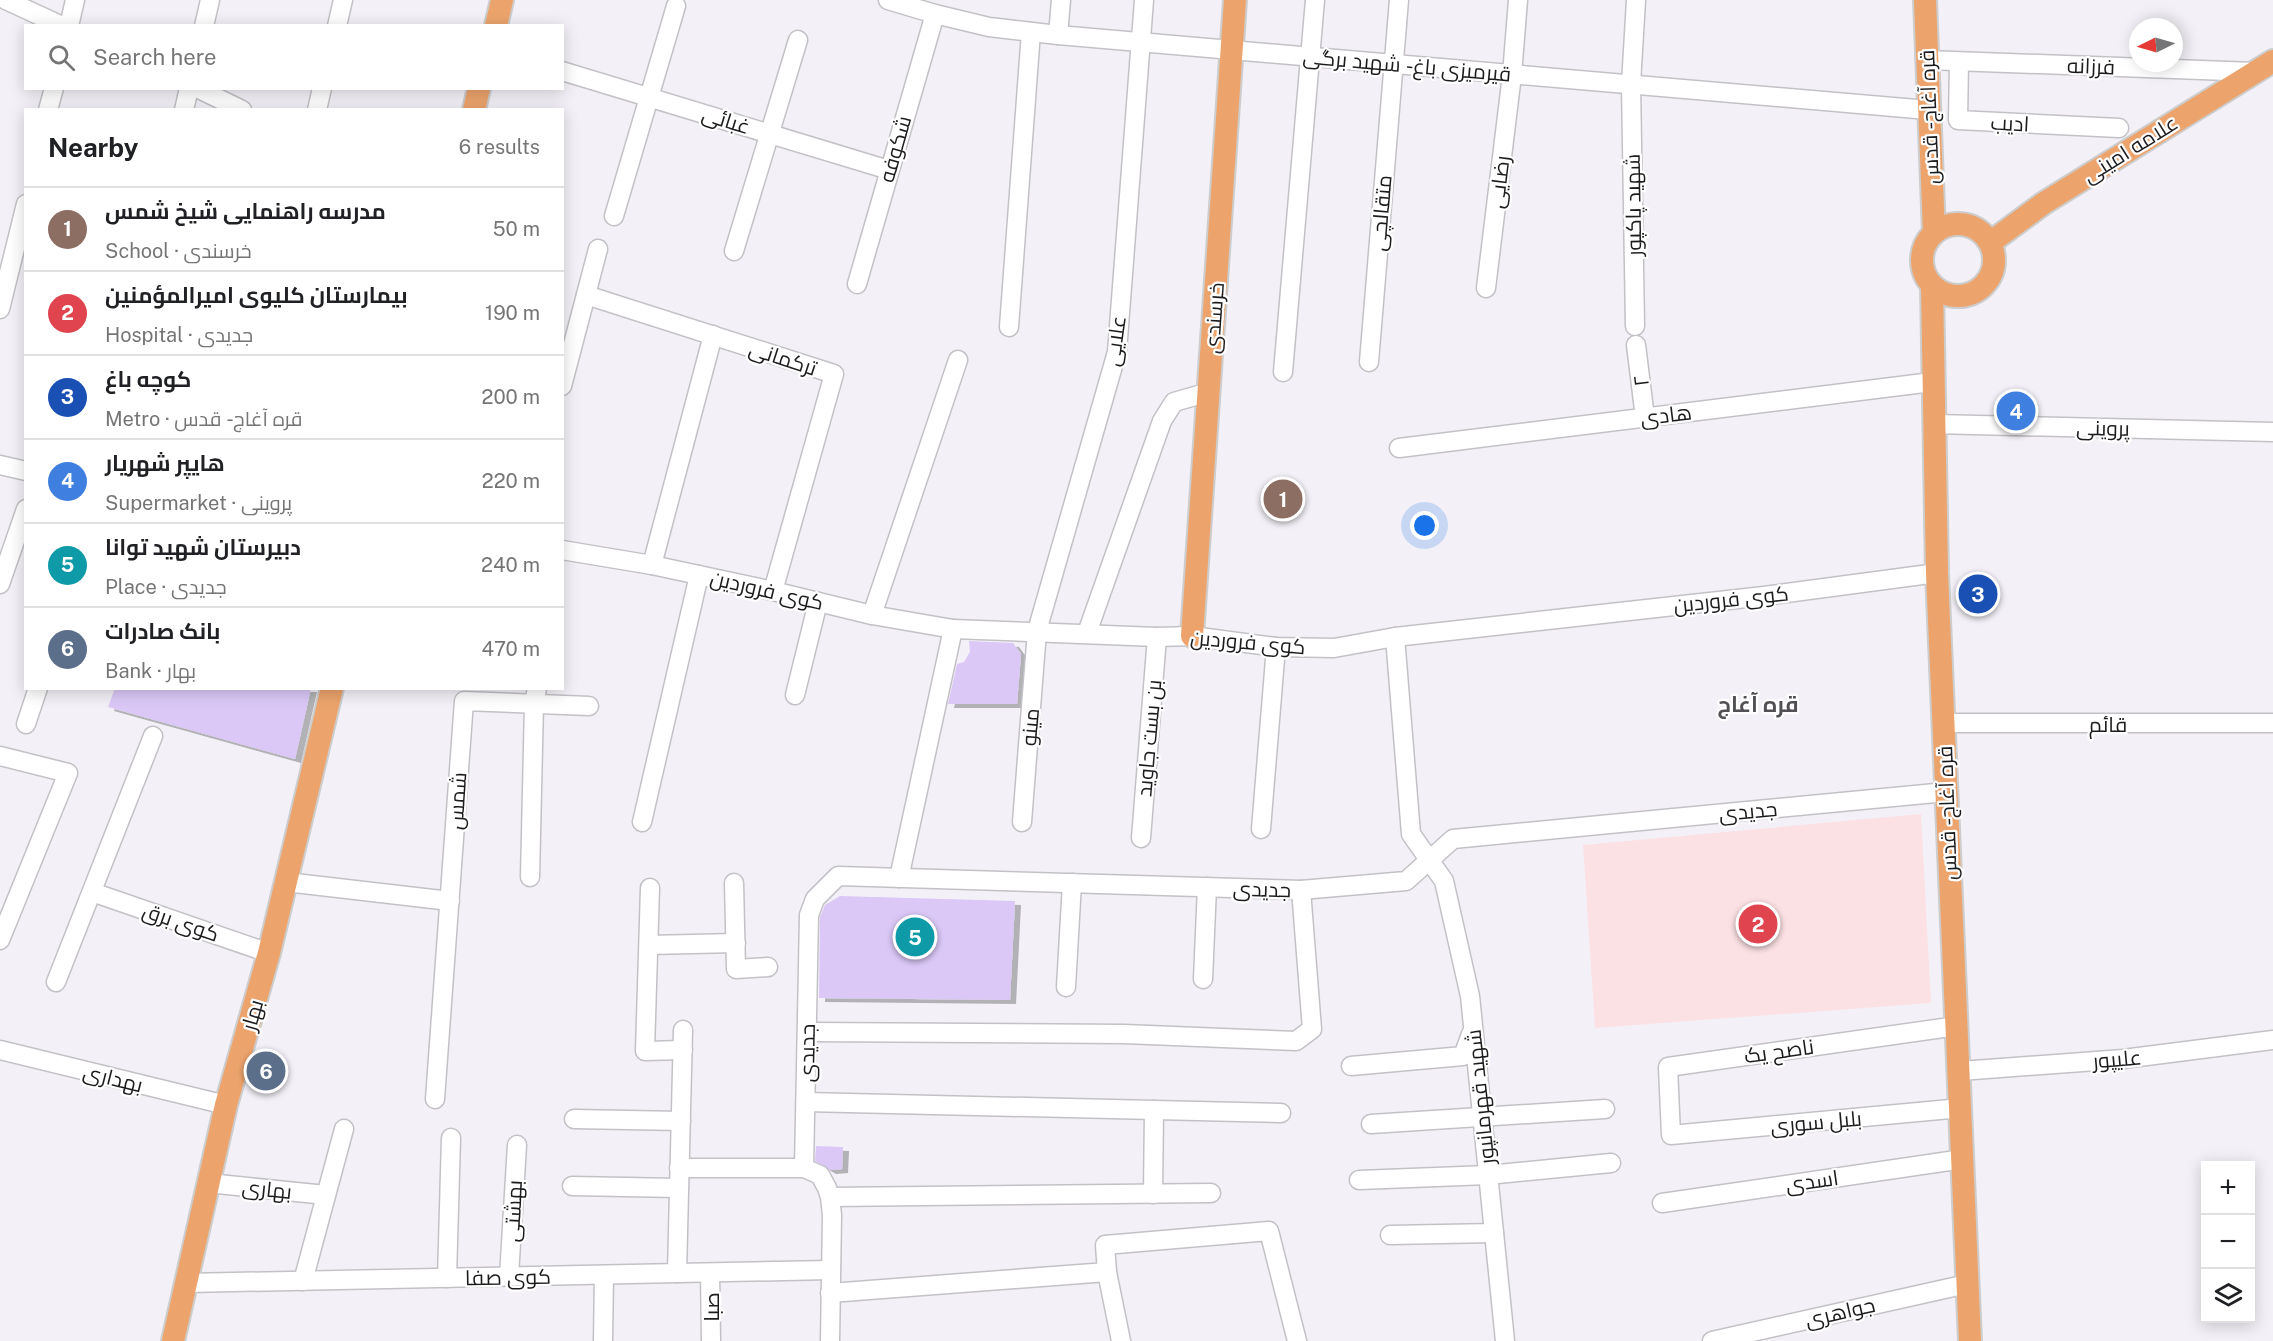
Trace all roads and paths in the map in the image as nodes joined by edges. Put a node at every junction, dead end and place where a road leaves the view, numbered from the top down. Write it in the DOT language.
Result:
graph roads {
  1 [pos="6,0"];
  2 [pos="75,0"];
  3 [pos="210,0"];
  4 [pos="344,0"];
  5 [pos="502,0"];
  6 [pos="1061,0"];
  7 [pos="1144,0"];
  8 [pos="1235,0"];
  9 [pos="1315,0"];
  10 [pos="1399,0"];
  11 [pos="1518,0"];
  12 [pos="1636,0"];
  13 [pos="1925,0"];
  14 [pos="896,1"];
  15 [pos="676,6"];
  16 [pos="935,14"];
  17 [pos="58,24"];
  18 [pos="69,24"];
  19 [pos="204,24"];
  20 [pos="338,24"];
  21 [pos="496,24"];
  22 [pos="1030,32"];
  23 [pos="1058,35"];
  24 [pos="798,40"];
  25 [pos="1140,42"];
  26 [pos="1232,51"];
  27 [pos="1311,56"];
  28 [pos="1927,60"];
  29 [pos="1959,62"];
  30 [pos="1394,64"];
  31 [pos="2264,66"];
  32 [pos="564,72"];
  33 [pos="1512,75"];
  34 [pos="1631,84"];
  35 [pos="53,90"];
  36 [pos="189,90"];
  37 [pos="201,90"];
  38 [pos="322,90"];
  39 [pos="479,90"];
  40 [pos="650,96"];
  41 [pos="49,108"];
  42 [pos="184,108"];
  43 [pos="238,108"];
  44 [pos="317,108"];
  45 [pos="475,108"];
  46 [pos="1928,110"];
  47 [pos="2119,128"];
  48 [pos="769,133"];
  49 [pos="889,170"];
  50 [pos="24,212"];
  51 [pos="614,216"];
  52 [pos="1934,233"];
  53 [pos="1990,242"];
  54 [pos="597,249"];
  55 [pos="734,251"];
  56 [pos="857,284"];
  57 [pos="1932,286"];
  58 [pos="1485,288"];
  59 [pos="586,294"];
  60 [pos="0,309"];
  61 [pos="1635,326"];
  62 [pos="1009,327"];
  63 [pos="713,335"];
  64 [pos="1636,345"];
  65 [pos="958,360"];
  66 [pos="1369,362"];
  67 [pos="1283,372"];
  68 [pos="564,378"];
  69 [pos="1932,382"];
  70 [pos="1209,392"];
  71 [pos="1645,418"];
  72 [pos="1933,424"];
  73 [pos="2273,432"];
  74 [pos="1399,448"];
  75 [pos="0,465"];
  76 [pos="24,471"];
  77 [pos="24,515"];
  78 [pos="564,550"];
  79 [pos="652,565"];
  80 [pos="1937,573"];
  81 [pos="699,575"];
  82 [pos="0,584"];
  83 [pos="773,591"];
  84 [pos="818,602"];
  85 [pos="872,615"];
  86 [pos="953,629"];
  87 [pos="1037,631"];
  88 [pos="1086,633"];
  89 [pos="1192,636"];
  90 [pos="1157,637"];
  91 [pos="1395,637"];
  92 [pos="1276,647"];
  93 [pos="37,690"];
  94 [pos="332,690"];
  95 [pos="795,695"];
  96 [pos="535,696"];
  97 [pos="589,706"];
  98 [pos="1944,723"];
  99 [pos="2273,723"];
  100 [pos="26,724"];
  101 [pos="153,736"];
  102 [pos="0,756"];
  103 [pos="1946,792"];
  104 [pos="642,822"];
  105 [pos="1022,822"];
  106 [pos="1261,829"];
  107 [pos="1141,838"];
  108 [pos="1429,860"];
  109 [pos="530,877"];
  110 [pos="899,878"];
  111 [pos="286,882"];
  112 [pos="734,883"];
  113 [pos="1072,883"];
  114 [pos="1208,887"];
  115 [pos="650,888"];
  116 [pos="1301,890"];
  117 [pos="92,892"];
  118 [pos="450,901"];
  119 [pos="0,940"];
  120 [pos="736,943"];
  121 [pos="649,945"];
  122 [pos="269,953"];
  123 [pos="768,967"];
  124 [pos="1203,979"];
  125 [pos="56,982"];
  126 [pos="1065,987"];
  127 [pos="1957,1026"];
  128 [pos="1473,1029"];
  129 [pos="683,1030"];
  130 [pos="808,1032"];
  131 [pos="2273,1040"];
  132 [pos="0,1050"];
  133 [pos="682,1050"];
  134 [pos="1351,1066"];
  135 [pos="1960,1071"];
  136 [pos="435,1099"];
  137 [pos="806,1102"];
  138 [pos="226,1105"];
  139 [pos="1961,1108"];
  140 [pos="1154,1110"];
  141 [pos="1605,1110"];
  142 [pos="1281,1113"];
  143 [pos="1482,1117"];
  144 [pos="574,1119"];
  145 [pos="681,1121"];
  146 [pos="1371,1124"];
  147 [pos="344,1129"];
  148 [pos="1671,1135"];
  149 [pos="451,1138"];
  150 [pos="517,1145"];
  151 [pos="1963,1159"];
  152 [pos="1611,1163"];
  153 [pos="680,1168"];
  154 [pos="804,1168"];
  155 [pos="1488,1175"];
  156 [pos="1359,1179"];
  157 [pos="208,1183"];
  158 [pos="572,1186"];
  159 [pos="679,1188"];
  160 [pos="1211,1193"];
  161 [pos="1153,1194"];
  162 [pos="326,1196"];
  163 [pos="1662,1203"];
  164 [pos="831,1206"];
  165 [pos="1494,1233"];
  166 [pos="1390,1235"];
  167 [pos="830,1270"];
  168 [pos="711,1272"];
  169 [pos="1107,1272"];
  170 [pos="677,1273"];
  171 [pos="604,1275"];
  172 [pos="509,1276"];
  173 [pos="447,1278"];
  174 [pos="303,1281"];
  175 [pos="187,1283"];
  176 [pos="1968,1284"];
  177 [pos="830,1293"];
  178 [pos="173,1341"];
  179 [pos="603,1341"];
  180 [pos="711,1341"];
  181 [pos="830,1341"];
  182 [pos="1121,1341"];
  183 [pos="1297,1341"];
  184 [pos="1505,1341"];
  185 [pos="1712,1341"];
  186 [pos="1970,1341"];
  1 -- 17 [label="street"];
  2 -- 18 [label="street"];
  3 -- 19 [label="street"];
  4 -- 20 [label="street"];
  5 -- 21 [label="main road"];
  6 -- 23 [label="street"];
  7 -- 25 [label="street, علایی"];
  8 -- 26 [label="main road, خرسندی"];
  9 -- 27 [label="street"];
  10 -- 30 [label="street, متقالچی"];
  11 -- 33 [label="street, رضایی"];
  12 -- 34 [label="street, شهید پاکپور"];
  13 -- 28 [label="main road, قره آغاج - قدس"];
  14 -- 16 [label="street, قیرمیزی باغ - شهید برگی"];
  15 -- 40 [label="street"];
  16 -- 22 [label="street, قیرمیزی باغ - شهید برگی"];
  16 -- 49 [label="street, شکوفه"];
  22 -- 23 [label="street, قیرمیزی باغ - شهید برگی"];
  22 -- 62 [label="street"];
  23 -- 25 [label="street, قیرمیزی باغ - شهید برگی"];
  24 -- 48 [label="street"];
  25 -- 26 [label="street, قیرمیزی باغ - شهید برگی"];
  25 -- 87 [label="street, علایی"];
  26 -- 27 [label="street, قیرمیزی باغ - شهید برگی"];
  26 -- 70 [label="main road, خرسندی"];
  27 -- 30 [label="street, قیرمیزی باغ - شهید برگی"];
  27 -- 67 [label="street"];
  28 -- 29 [label="street, فرزانه"];
  28 -- 46 [label="main road, قره آغاج - قدس"];
  29 -- 31 [label="street, فرزانه"];
  29 -- 47 [label="street, ادیب"];
  30 -- 33 [label="street, قیرمیزی باغ - شهید برگی"];
  30 -- 66 [label="street, متقالچی"];
  31 -- 53 [label="main road, علامه امینی"];
  32 -- 40 [label="street, غبائی"];
  33 -- 34 [label="street, قیرمیزی باغ - شهید برگی"];
  33 -- 58 [label="street, رضایی"];
  34 -- 46 [label="street, قیرمیزی باغ - شهید برگی"];
  34 -- 61 [label="street, شهید پاکپور"];
  35 -- 41 [label="street"];
  36 -- 42 [label="street"];
  37 -- 43 [label="street"];
  38 -- 44 [label="street"];
  39 -- 45 [label="main road"];
  40 -- 48 [label="street, غبائی"];
  40 -- 51 [label="street"];
  46 -- 52 [label="main road, قره آغاج - قدس"];
  48 -- 49 [label="street, غبائی"];
  48 -- 55 [label="street"];
  49 -- 56 [label="street, شکوفه"];
  50 -- 60 [label="street"];
  52 -- 53 [label="main road"];
  52 -- 57 [label="main road"];
  53 -- 57 [label="main road"];
  54 -- 59 [label="street"];
  57 -- 69 [label="main road, قره آغاج - قدس"];
  59 -- 63 [label="street, ترکمانی"];
  59 -- 68 [label="street"];
  63 -- 79 [label="street"];
  63 -- 83 [label="street, ترکمانی"];
  64 -- 71 [label="street, ۲"];
  65 -- 85 [label="street"];
  69 -- 71 [label="street, هادی"];
  69 -- 72 [label="main road, قره آغاج - قدس"];
  70 -- 88 [label="street"];
  70 -- 89 [label="main road, خرسندی"];
  71 -- 74 [label="street, هادی"];
  72 -- 73 [label="street, پروینی"];
  72 -- 80 [label="main road, قره آغاج - قدس"];
  75 -- 76 [label="street"];
  77 -- 82 [label="street"];
  78 -- 79 [label="street, کوی فروردین"];
  79 -- 81 [label="street, کوی فروردین"];
  80 -- 91 [label="street, کوی فروردین"];
  80 -- 98 [label="main road, قره آغاج - قدس"];
  81 -- 83 [label="street, کوی فروردین"];
  81 -- 104 [label="street"];
  83 -- 84 [label="street, کوی فروردین"];
  84 -- 85 [label="street, کوی فروردین"];
  84 -- 95 [label="street"];
  85 -- 86 [label="street, کوی فروردین"];
  86 -- 87 [label="street, کوی فروردین"];
  86 -- 110 [label="street"];
  87 -- 88 [label="street, کوی فروردین"];
  87 -- 105 [label="street, مینو"];
  88 -- 90 [label="street, کوی فروردین"];
  89 -- 90 [label="street, کوی فروردین"];
  89 -- 92 [label="street, کوی فروردین"];
  90 -- 107 [label="street, بن بست جاوید"];
  91 -- 92 [label="street, کوی فروردین"];
  91 -- 108 [label="street, شهید قهرمانپور"];
  92 -- 106 [label="street"];
  93 -- 100 [label="street"];
  94 -- 111 [label="main road, بهار"];
  96 -- 97 [label="street"];
  96 -- 109 [label="street"];
  96 -- 118 [label="street, شمس"];
  98 -- 99 [label="street, قائم"];
  98 -- 103 [label="main road, قره آغاج - قدس"];
  101 -- 117 [label="street"];
  102 -- 119 [label="street"];
  103 -- 108 [label="street, جدیدی"];
  103 -- 127 [label="main road, قره آغاج - قدس"];
  108 -- 116 [label="street, جدیدی"];
  108 -- 128 [label="street, شهید قهرمانپور"];
  110 -- 113 [label="street, جدیدی"];
  110 -- 130 [label="street, جدیدی"];
  111 -- 118 [label="street"];
  111 -- 122 [label="main road, بهار"];
  112 -- 120 [label="street"];
  113 -- 114 [label="street, جدیدی"];
  113 -- 126 [label="street"];
  114 -- 116 [label="street, جدیدی"];
  114 -- 124 [label="street"];
  115 -- 121 [label="street"];
  116 -- 130 [label="street"];
  117 -- 122 [label="street, کوی برق"];
  117 -- 125 [label="street"];
  118 -- 136 [label="street, شمس"];
  120 -- 121 [label="street"];
  120 -- 123 [label="street"];
  121 -- 133 [label="street"];
  122 -- 138 [label="main road, بهار"];
  127 -- 135 [label="main road, قره آغاج - قدس"];
  127 -- 148 [label="street, ناصح یک"];
  128 -- 134 [label="street"];
  128 -- 143 [label="street, شهید قهرمانپور"];
  129 -- 133 [label="street"];
  130 -- 137 [label="street, جدیدی"];
  131 -- 135 [label="street, علیپور"];
  132 -- 138 [label="street, بهداری"];
  133 -- 145 [label="street"];
  135 -- 139 [label="main road, قره آغاج - قدس"];
  137 -- 140 [label="street"];
  137 -- 154 [label="street, جدیدی"];
  138 -- 157 [label="main road, بهار"];
  139 -- 148 [label="street, بلبل سوری"];
  139 -- 151 [label="main road, قره آغاج - قدس"];
  140 -- 142 [label="street"];
  140 -- 161 [label="street"];
  141 -- 143 [label="street"];
  143 -- 146 [label="street"];
  143 -- 155 [label="street, شهید قهرمانپور"];
  144 -- 145 [label="street"];
  145 -- 153 [label="street"];
  147 -- 162 [label="street"];
  149 -- 173 [label="street"];
  150 -- 172 [label="street, بهشتی"];
  151 -- 163 [label="street, اسدی"];
  151 -- 176 [label="main road, قره آغاج - قدس"];
  152 -- 155 [label="street"];
  153 -- 154 [label="street"];
  153 -- 159 [label="street"];
  154 -- 164 [label="street"];
  155 -- 156 [label="street"];
  155 -- 165 [label="street, شهید قهرمانپور"];
  157 -- 162 [label="street, بهاری"];
  157 -- 175 [label="main road, بهار"];
  158 -- 159 [label="street"];
  159 -- 170 [label="street"];
  160 -- 161 [label="street"];
  161 -- 164 [label="street"];
  162 -- 174 [label="street"];
  164 -- 167 [label="street"];
  165 -- 166 [label="street"];
  165 -- 184 [label="street, شهید قهرمانپور"];
  167 -- 168 [label="street, کوی صفا"];
  167 -- 177 [label="street"];
  168 -- 170 [label="street, کوی صفا"];
  168 -- 180 [label="street, صبا"];
  169 -- 177 [label="street"];
  169 -- 182 [label="street"];
  169 -- 183 [label="street"];
  170 -- 171 [label="street, کوی صفا"];
  171 -- 172 [label="street, کوی صفا"];
  171 -- 179 [label="street"];
  172 -- 173 [label="street, کوی صفا"];
  173 -- 174 [label="street, کوی صفا"];
  174 -- 175 [label="street, کوی صفا"];
  175 -- 178 [label="main road, بهار"];
  176 -- 185 [label="street, جواهری"];
  176 -- 186 [label="main road, قره آغاج - قدس"];
  177 -- 181 [label="street"];
}
